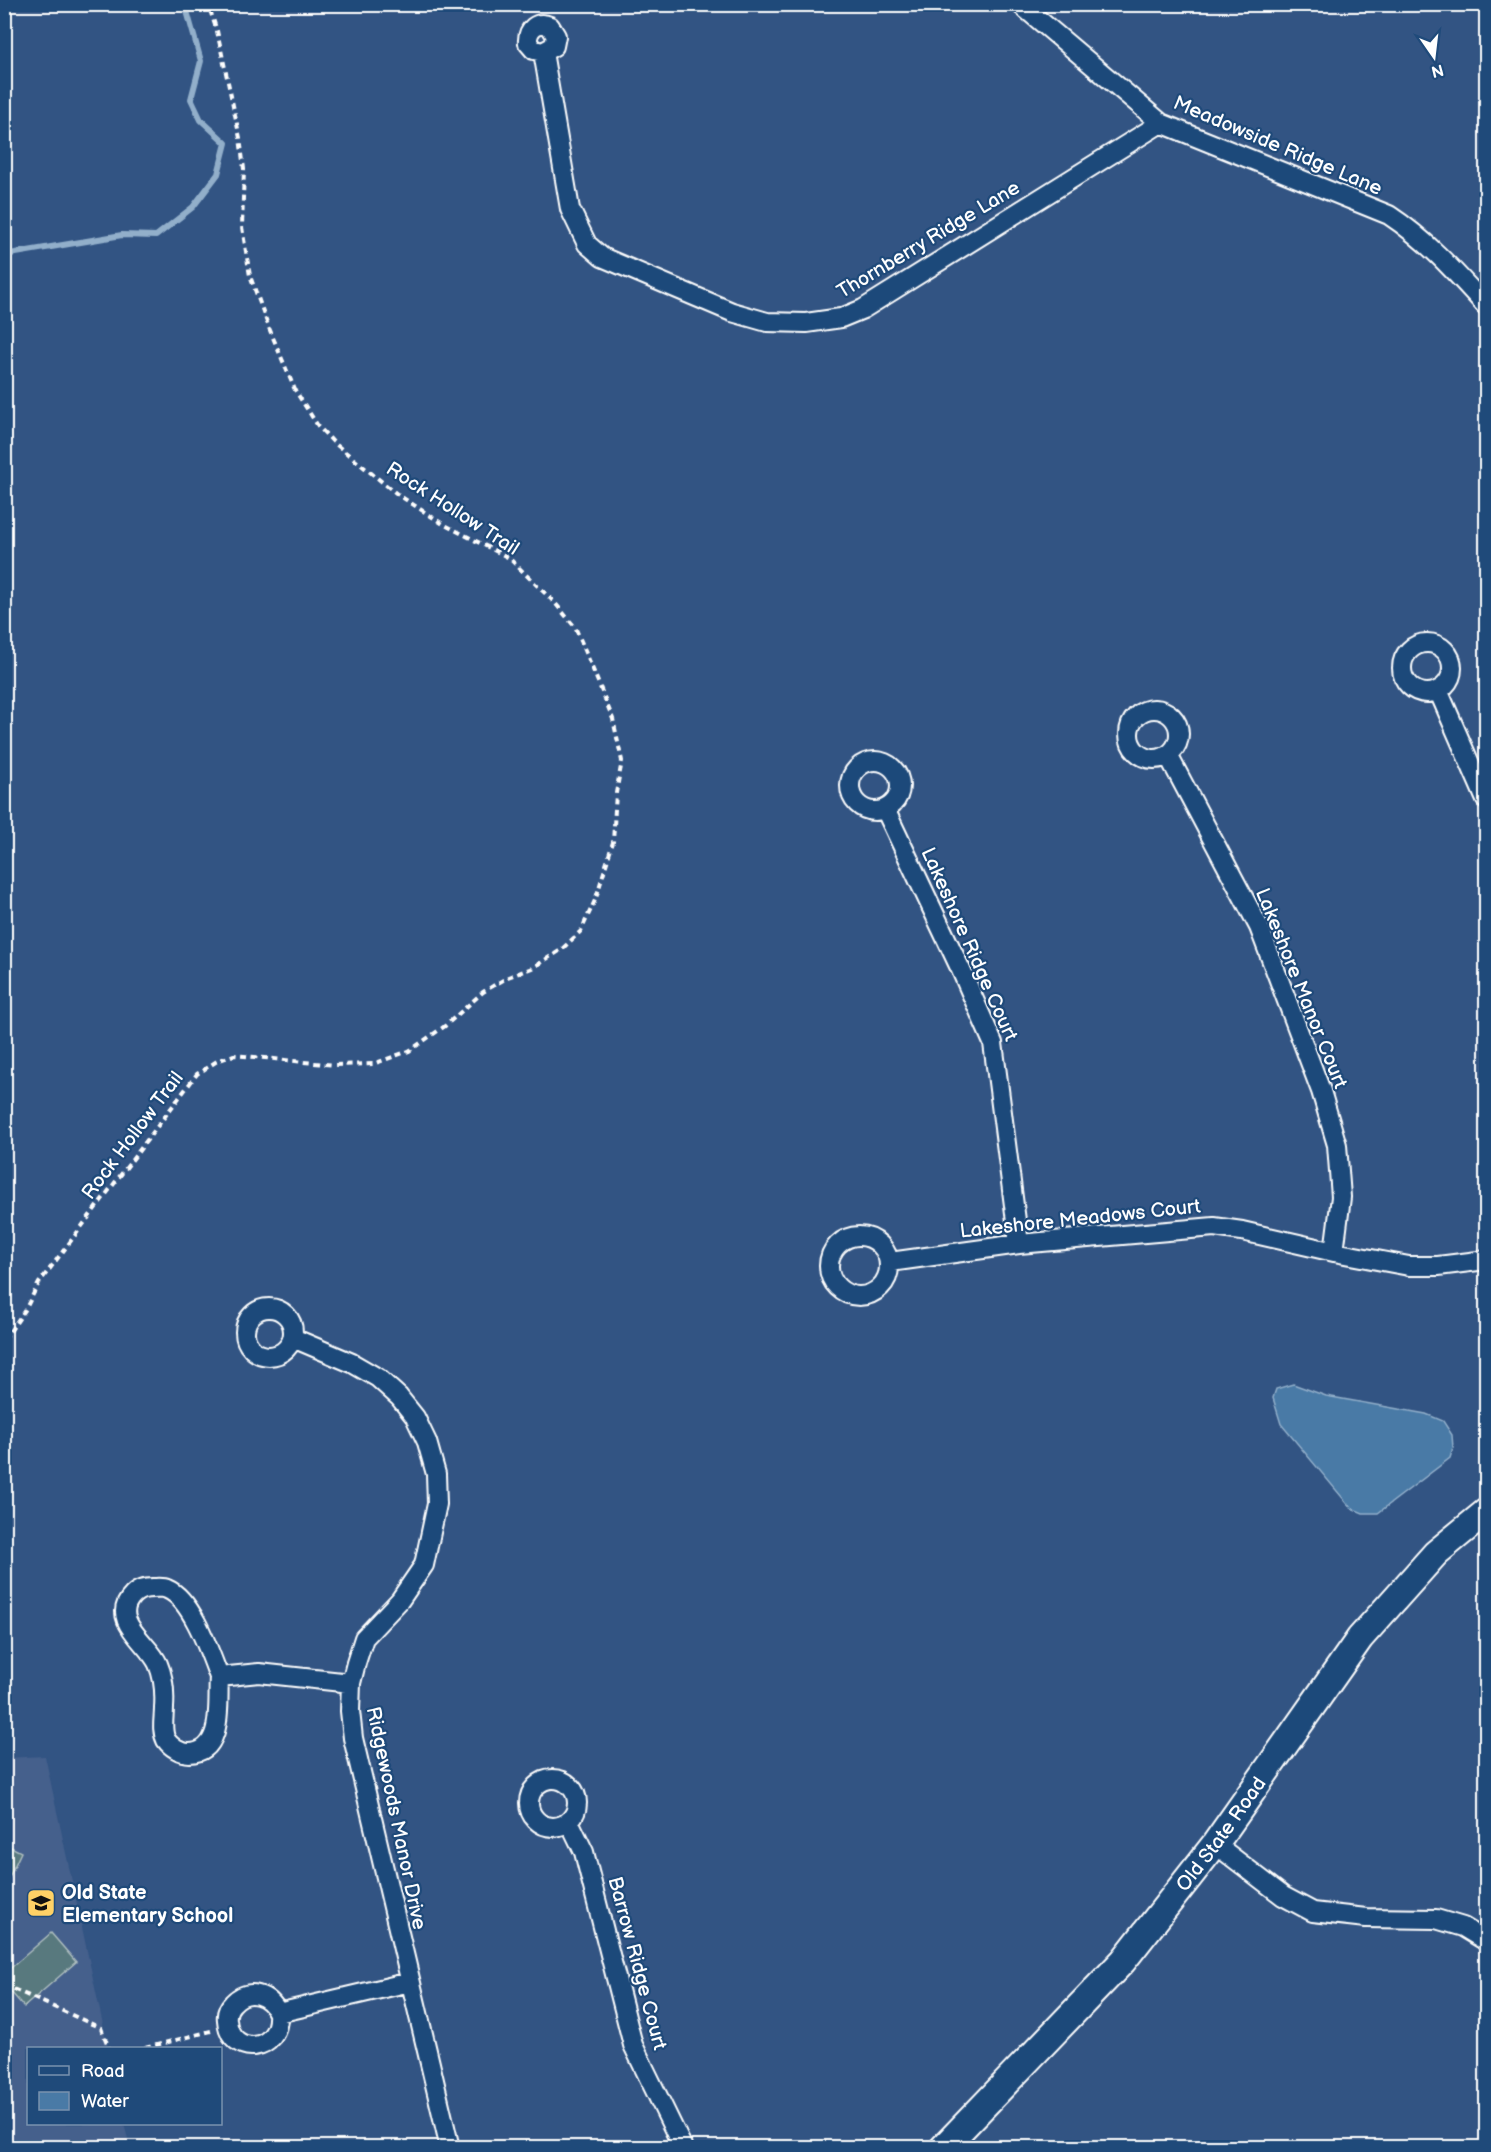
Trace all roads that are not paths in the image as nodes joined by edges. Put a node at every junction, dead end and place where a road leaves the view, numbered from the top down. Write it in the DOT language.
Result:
graph roads {
  1 [pos="1020,4"];
  2 [pos="543,52"];
  3 [pos="1161,123"];
  4 [pos="1486,306"];
  5 [pos="1438,690"];
  6 [pos="1168,755"];
  7 [pos="1486,800"];
  8 [pos="885,809"];
  9 [pos="1019,1244"];
  10 [pos="1334,1252"];
  11 [pos="1486,1260"];
  12 [pos="890,1262"];
  13 [pos="293,1338"];
  14 [pos="1486,1512"];
  15 [pos="219,1677"];
  16 [pos="351,1683"];
  17 [pos="569,1821"];
  18 [pos="1215,1844"];
  19 [pos="1486,1941"];
  20 [pos="410,1982"];
  21 [pos="278,2013"];
  22 [pos="450,2148"];
  23 [pos="683,2148"];
  24 [pos="943,2148"];
  1 -- 3 [label="street, Meadowside Ridge Lane"];
  2 -- 3 [label="street, Thornberry Ridge Lane"];
  3 -- 4 [label="street, Meadowside Ridge Lane"];
  5 -- 7 [label="street"];
  6 -- 10 [label="street, Lakeshore Manor Court"];
  8 -- 9 [label="street, Lakeshore Ridge Court"];
  9 -- 10 [label="street, Lakeshore Meadows Court"];
  9 -- 12 [label="street, Lakeshore Meadows Court"];
  10 -- 11 [label="street, Lakeshore Meadows Court"];
  13 -- 16 [label="street, Ridgewoods Manor Drive"];
  14 -- 18 [label="street, Old State Road"];
  15 -- 15 [label="street"];
  15 -- 16 [label="street"];
  16 -- 20 [label="street, Ridgewoods Manor Drive"];
  17 -- 23 [label="street, Barrow Ridge Court"];
  18 -- 19 [label="street"];
  18 -- 24 [label="street, Old State Road"];
  20 -- 21 [label="street"];
  20 -- 22 [label="street, Ridgewoods Manor Drive"];
}
